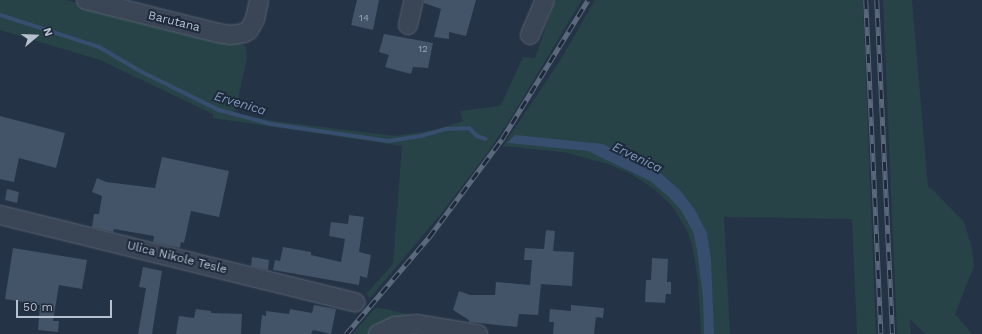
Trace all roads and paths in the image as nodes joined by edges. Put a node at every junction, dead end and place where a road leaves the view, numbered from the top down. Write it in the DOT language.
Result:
graph roads {
  1 [pos="86,0"];
  2 [pos="259,0"];
  3 [pos="414,0"];
  4 [pos="546,0"];
  5 [pos="408,25"];
  6 [pos="530,35"];
  7 [pos="0,215"];
  8 [pos="355,302"];
  9 [pos="378,334"];
  10 [pos="478,334"];
  1 -- 2 [label="street, Barutana"];
  3 -- 5 [label="street"];
  4 -- 6 [label="street"];
  7 -- 8 [label="street, Ulica Nikole Tesle"];
  9 -- 10 [label="street"];
}
